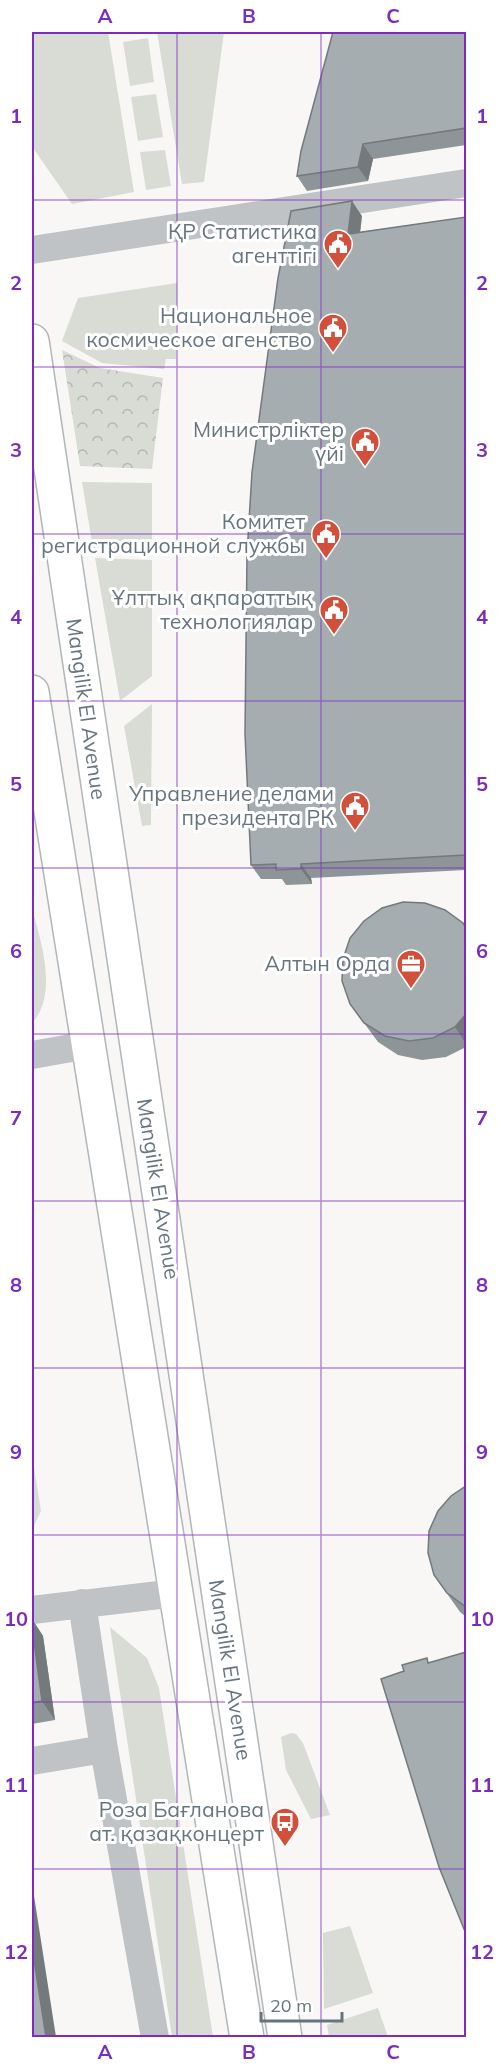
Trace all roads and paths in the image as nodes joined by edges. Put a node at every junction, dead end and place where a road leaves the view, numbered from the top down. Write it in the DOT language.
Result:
graph roads {
  1 [pos="466,183"];
  2 [pos="32,250"];
  3 [pos="32,341"];
  4 [pos="32,692"];
  5 [pos="88,1045"];
  6 [pos="32,1054"];
  7 [pos="176,1593"];
  8 [pos="82,1603"];
  9 [pos="32,1610"];
  10 [pos="104,1749"];
  11 [pos="32,1761"];
  12 [pos="155,2037"];
  13 [pos="247,2037"];
  14 [pos="285,2037"];
  1 -- 2 [label="street"];
  3 -- 14 [label="main road, Mangilik El Avenue"];
  4 -- 5 [label="main road, Mangilik El Avenue"];
  5 -- 6 [label="street"];
  5 -- 7 [label="main road, Mangilik El Avenue"];
  7 -- 8 [label="street"];
  7 -- 13 [label="main road, Mangilik El Avenue"];
  8 -- 9 [label="street"];
  8 -- 10 [label="street"];
  10 -- 11 [label="street"];
  10 -- 12 [label="street"];
}
